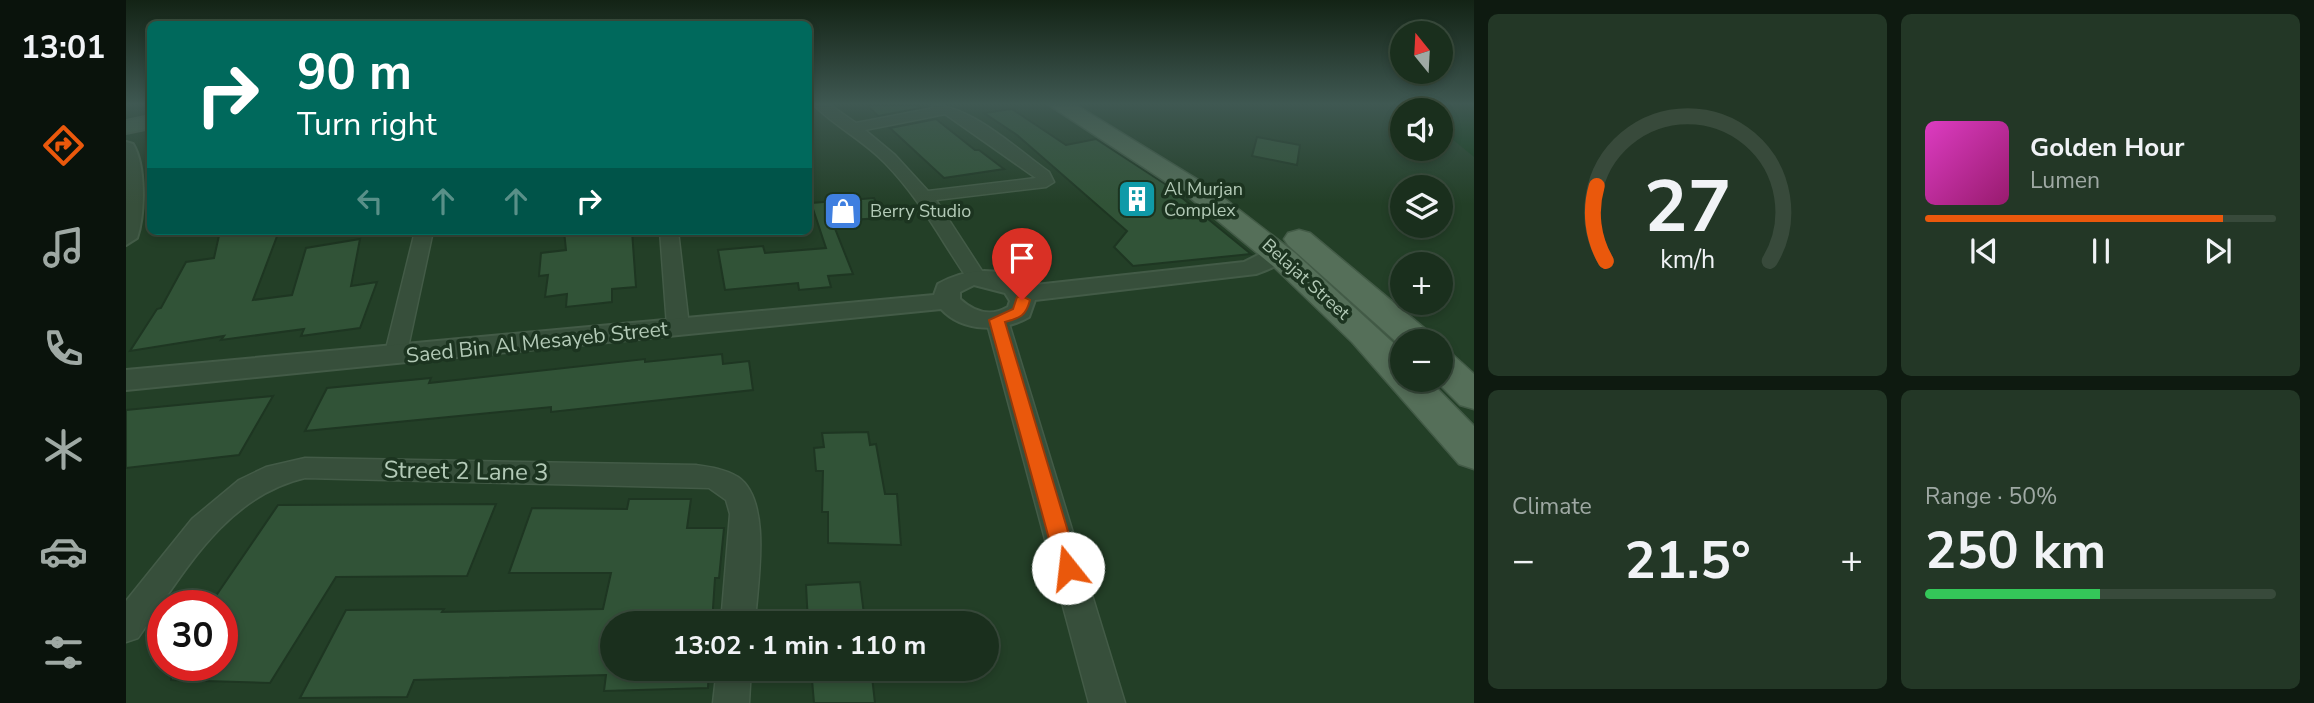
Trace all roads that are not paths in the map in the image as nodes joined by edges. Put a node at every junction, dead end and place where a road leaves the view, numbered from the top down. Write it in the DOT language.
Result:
graph roads {
  1 [pos="865,138"];
  2 [pos="987,138"];
  3 [pos="1114,138"];
  4 [pos="1148,138"];
  5 [pos="126,146"];
  6 [pos="923,197"];
  7 [pos="423,235"];
  8 [pos="669,235"];
  9 [pos="126,238"];
  10 [pos="1278,252"];
  11 [pos="1247,269"];
  12 [pos="976,277"];
  13 [pos="1319,288"];
  14 [pos="1020,295"];
  15 [pos="947,301"];
  16 [pos="997,320"];
  17 [pos="678,326"];
  18 [pos="1404,329"];
  19 [pos="396,357"];
  20 [pos="1390,362"];
  21 [pos="1453,376"];
  22 [pos="126,380"];
  23 [pos="1418,392"];
  24 [pos="1474,396"];
  25 [pos="1474,453"];
  26 [pos="739,611"];
  27 [pos="126,627"];
  28 [pos="733,681"];
  29 [pos="730,703"];
  30 [pos="1107,703"];
  1 -- 6 [label="street"];
  2 -- 6 [label="street"];
  3 -- 10 [label="main road, Belajat Street"];
  4 -- 18 [label="main road, Belajat Street"];
  5 -- 9 [label="street"];
  6 -- 12 [label="street"];
  7 -- 19 [label="street"];
  8 -- 17 [label="street"];
  10 -- 11 [label="street"];
  10 -- 13 [label="main road, Belajat Street"];
  11 -- 13 [label="street"];
  11 -- 14 [label="street"];
  12 -- 14 [label="street"];
  12 -- 15 [label="street"];
  13 -- 20 [label="main road, Belajat Street"];
  14 -- 16 [label="street"];
  15 -- 16 [label="street"];
  15 -- 17 [label="street, Saed Bin Al Mesayeb Street"];
  16 -- 30 [label="street"];
  17 -- 19 [label="street, Saed Bin Al Mesayeb Street"];
  19 -- 22 [label="street, Saed Bin Al Mesayeb Street"];
  21 -- 24 [label="main road"];
  23 -- 25 [label="main road"];
  26 -- 27 [label="street, Street 2 Lane 3"];
  28 -- 29 [label="street"];
}
